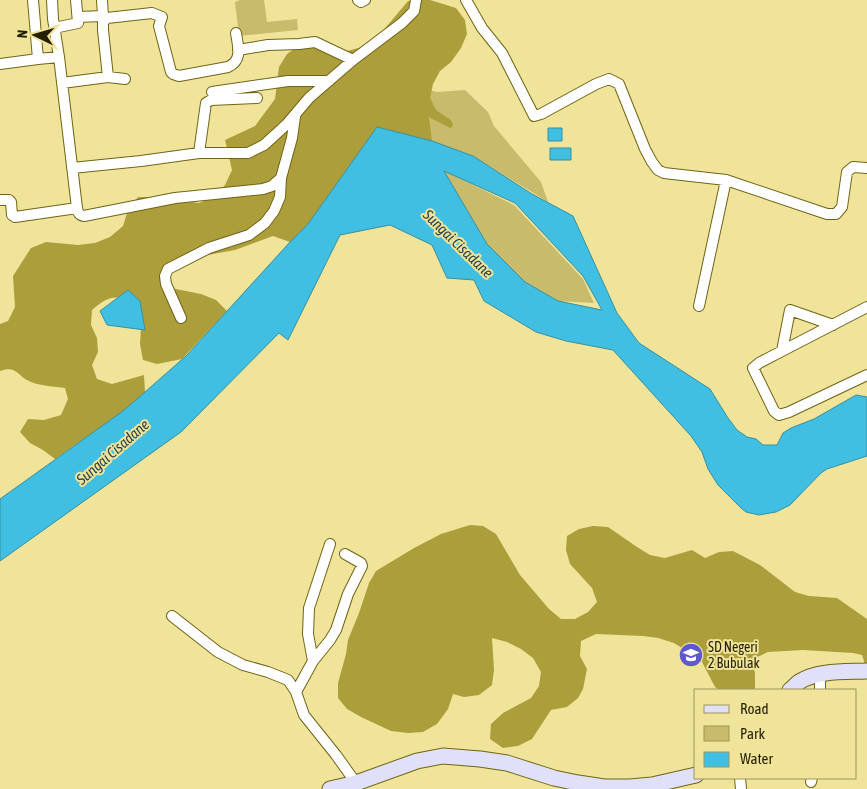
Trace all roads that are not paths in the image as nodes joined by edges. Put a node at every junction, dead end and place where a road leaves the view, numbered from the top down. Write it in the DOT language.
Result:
graph roads {
  1 [pos="76,0"];
  2 [pos="102,0"];
  3 [pos="358,0"];
  4 [pos="365,0"];
  5 [pos="416,0"];
  6 [pos="466,0"];
  7 [pos="52,4"];
  8 [pos="34,5"];
  9 [pos="78,17"];
  10 [pos="103,18"];
  11 [pos="54,28"];
  12 [pos="236,33"];
  13 [pos="238,50"];
  14 [pos="60,57"];
  15 [pos="38,58"];
  16 [pos="353,60"];
  17 [pos="0,64"];
  18 [pos="108,77"];
  19 [pos="125,79"];
  20 [pos="328,82"];
  21 [pos="62,83"];
  22 [pos="212,92"];
  23 [pos="257,98"];
  24 [pos="294,117"];
  25 [pos="199,153"];
  26 [pos="72,168"];
  27 [pos="867,168"];
  28 [pos="281,178"];
  29 [pos="726,180"];
  30 [pos="0,200"];
  31 [pos="77,208"];
  32 [pos="699,306"];
  33 [pos="867,307"];
  34 [pos="182,318"];
  35 [pos="833,325"];
  36 [pos="782,350"];
  37 [pos="867,375"];
  38 [pos="330,544"];
  39 [pos="345,554"];
  40 [pos="172,616"];
  41 [pos="313,661"];
  42 [pos="867,671"];
  43 [pos="820,675"];
  44 [pos="791,689"];
  45 [pos="820,689"];
  46 [pos="296,692"];
  47 [pos="694,775"];
  48 [pos="363,784"];
  49 [pos="604,788"];
  50 [pos="330,789"];
  1 -- 9 [label="street"];
  2 -- 10 [label="street"];
  3 -- 4 [label="street"];
  5 -- 16 [label="street"];
  6 -- 29 [label="street"];
  7 -- 8 [label="street"];
  7 -- 11 [label="street"];
  8 -- 15 [label="street"];
  9 -- 10 [label="street"];
  9 -- 11 [label="street"];
  10 -- 13 [label="street"];
  10 -- 18 [label="street"];
  11 -- 14 [label="street"];
  12 -- 13 [label="street"];
  13 -- 16 [label="street"];
  14 -- 15 [label="street"];
  14 -- 21 [label="street"];
  15 -- 17 [label="street"];
  16 -- 20 [label="street"];
  18 -- 19 [label="street"];
  18 -- 21 [label="street"];
  20 -- 22 [label="street"];
  20 -- 24 [label="street"];
  21 -- 26 [label="street"];
  23 -- 25 [label="street"];
  24 -- 25 [label="street"];
  24 -- 28 [label="street"];
  25 -- 26 [label="street"];
  26 -- 31 [label="street"];
  27 -- 29 [label="street"];
  28 -- 31 [label="street"];
  28 -- 34 [label="street"];
  29 -- 32 [label="street"];
  30 -- 31 [label="street"];
  33 -- 35 [label="street"];
  35 -- 36 [label="street"];
  35 -- 36 [label="street"];
  36 -- 37 [label="street"];
  38 -- 41 [label="street"];
  39 -- 41 [label="street"];
  40 -- 46 [label="street"];
  41 -- 46 [label="street"];
  42 -- 43 [label="street"];
  43 -- 44 [label="street"];
  43 -- 45 [label="street"];
  46 -- 48 [label="street"];
  47 -- 49 [label="street"];
  48 -- 49 [label="street"];
  48 -- 50 [label="street"];
}
